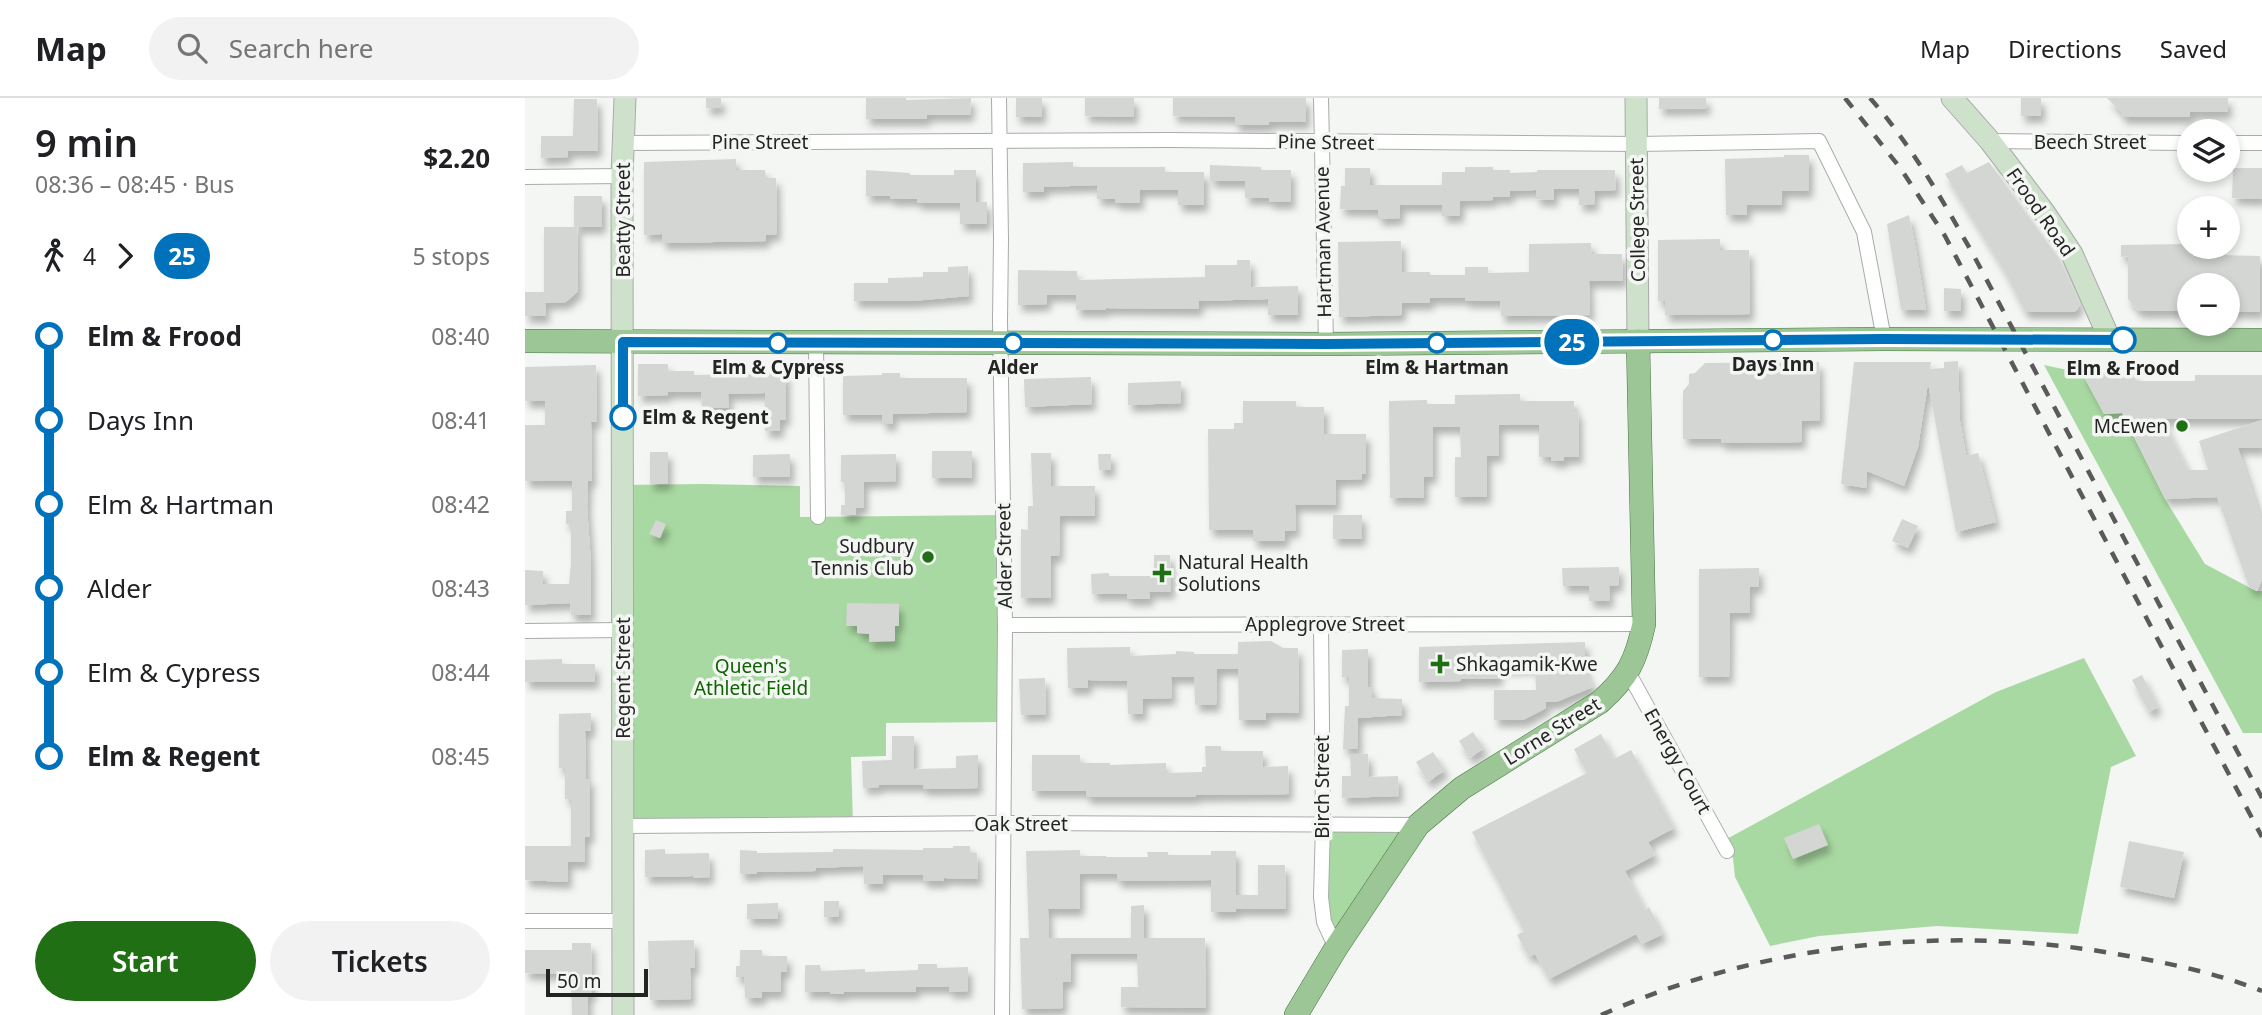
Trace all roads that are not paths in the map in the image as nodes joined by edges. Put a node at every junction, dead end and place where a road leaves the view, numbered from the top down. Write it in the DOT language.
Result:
graph roads {
  1 [pos="625,98"];
  2 [pos="999,98"];
  3 [pos="1321,98"];
  4 [pos="1636,98"];
  5 [pos="1952,98"];
  6 [pos="999,141"];
  7 [pos="1990,141"];
  8 [pos="1321,142"];
  9 [pos="623,143"];
  10 [pos="2177,143"];
  11 [pos="2240,143"];
  12 [pos="2262,143"];
  13 [pos="1636,144"];
  14 [pos="622,176"];
  15 [pos="525,177"];
  16 [pos="1884,339"];
  17 [pos="2111,340"];
  18 [pos="2262,340"];
  19 [pos="525,341"];
  20 [pos="1638,341"];
  21 [pos="623,342"];
  22 [pos="816,343"];
  23 [pos="1001,343"];
  24 [pos="1326,344"];
  25 [pos="818,517"];
  26 [pos="1321,624"];
  27 [pos="1644,624"];
  28 [pos="1005,625"];
  29 [pos="623,630"];
  30 [pos="525,631"];
  31 [pos="1628,672"];
  32 [pos="1004,823"];
  33 [pos="1323,824"];
  34 [pos="1418,825"];
  35 [pos="623,826"];
  36 [pos="1727,851"];
  37 [pos="525,921"];
  38 [pos="623,921"];
  39 [pos="1336,948"];
  40 [pos="623,1015"];
  41 [pos="1002,1015"];
  42 [pos="1296,1015"];
  1 -- 9 [label="street, Beatty Street"];
  2 -- 6 [label="street, Alder Street"];
  3 -- 8 [label="street, Hartman Avenue"];
  4 -- 13 [label="street, College Street"];
  5 -- 7 [label="street, Frood Road"];
  6 -- 8 [label="street, Pine Street"];
  6 -- 9 [label="street, Pine Street"];
  6 -- 23 [label="street, Alder Street"];
  7 -- 10 [label="street, Beech Street"];
  7 -- 17 [label="street, Frood Road"];
  8 -- 13 [label="street, Pine Street"];
  8 -- 24 [label="street, Hartman Avenue"];
  9 -- 14 [label="street, Beatty Street"];
  11 -- 12 [label="street"];
  13 -- 16 [label="street, Pine Street"];
  13 -- 20 [label="street, College Street"];
  14 -- 15 [label="street"];
  14 -- 21 [label="street, Beatty Street"];
  16 -- 17 [label="main road"];
  16 -- 20 [label="main road"];
  17 -- 18 [label="main road"];
  19 -- 21 [label="main road"];
  20 -- 24 [label="main road"];
  20 -- 27 [label="main road, Lorne Street"];
  21 -- 22 [label="main road"];
  21 -- 29 [label="street, Regent Street"];
  22 -- 23 [label="main road"];
  22 -- 25 [label="street"];
  23 -- 24 [label="main road"];
  23 -- 28 [label="street, Alder Street"];
  26 -- 27 [label="street, Applegrove Street"];
  26 -- 28 [label="street, Applegrove Street"];
  26 -- 33 [label="street, Birch Street"];
  27 -- 31 [label="main road, Lorne Street"];
  28 -- 32 [label="street, Alder Street"];
  29 -- 30 [label="street"];
  29 -- 35 [label="street, Regent Street"];
  31 -- 34 [label="main road, Lorne Street"];
  31 -- 36 [label="street, Energy Court"];
  32 -- 33 [label="street, Oak Street"];
  32 -- 35 [label="street, Oak Street"];
  32 -- 41 [label="street, Alder Street"];
  33 -- 34 [label="street, Oak Street"];
  33 -- 39 [label="street, Birch Street"];
  34 -- 39 [label="main road, Lorne Street"];
  35 -- 38 [label="street, Regent Street"];
  37 -- 38 [label="street"];
  38 -- 40 [label="street, Regent Street"];
  39 -- 42 [label="main road, Lorne Street"];
}
